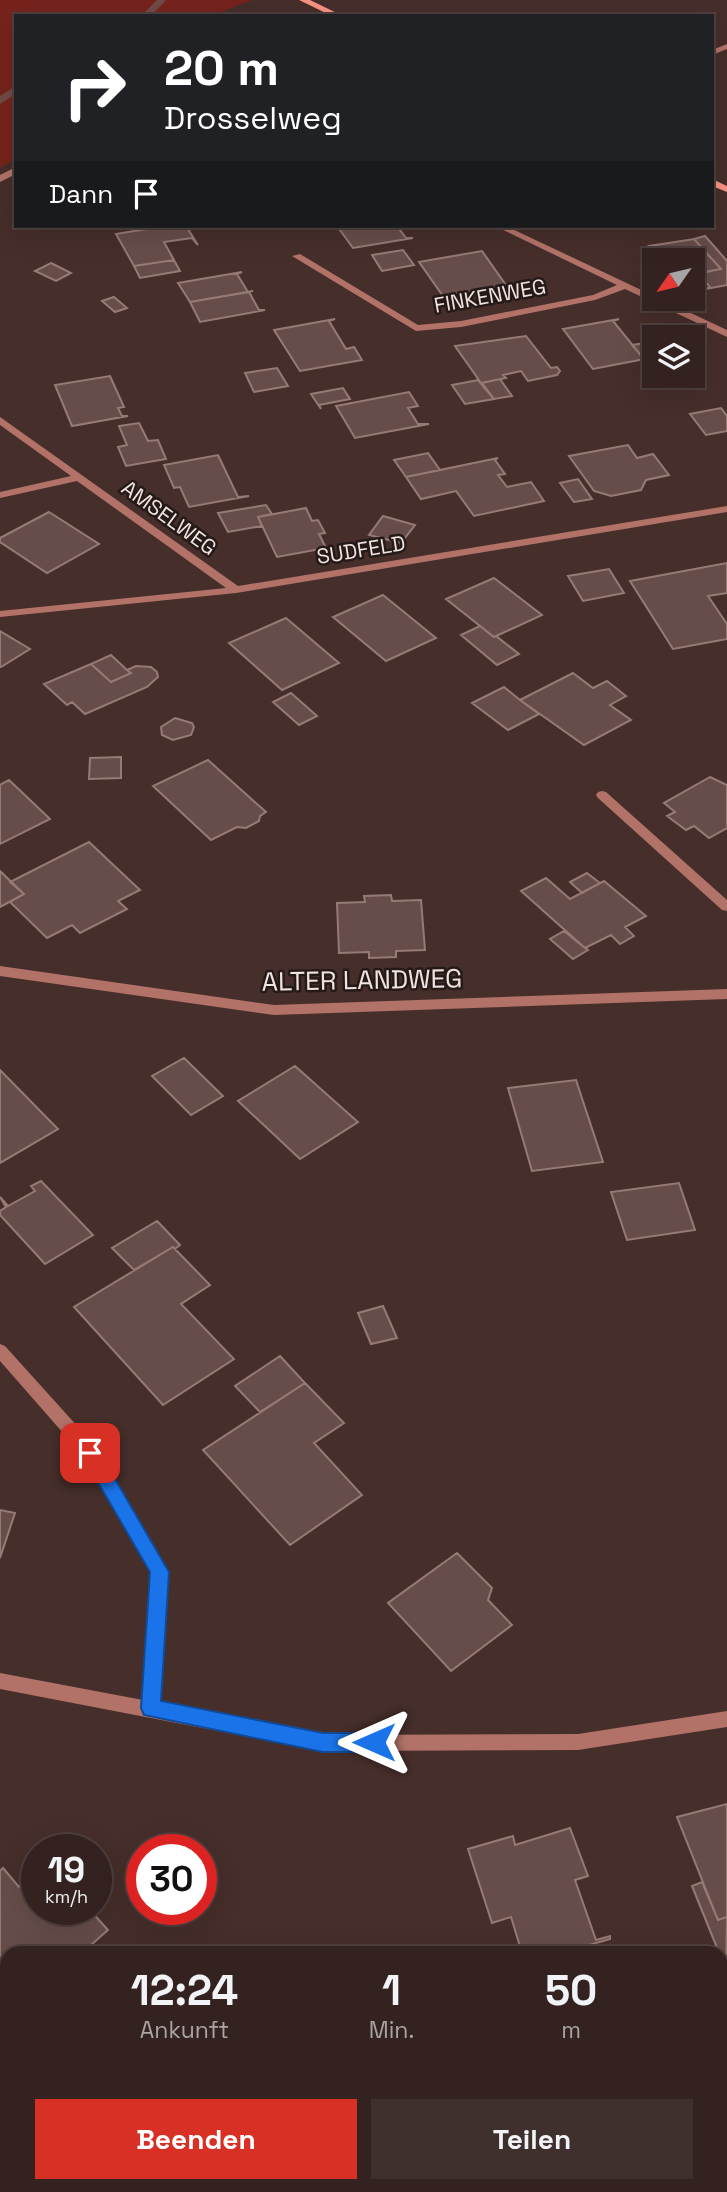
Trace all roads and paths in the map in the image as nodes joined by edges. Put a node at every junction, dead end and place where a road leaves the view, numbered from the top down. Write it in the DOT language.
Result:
graph roads {
  1 [pos="303,0"];
  2 [pos="334,14"];
  3 [pos="503,228"];
  4 [pos="297,256"];
  5 [pos="624,286"];
  6 [pos="727,334"];
  7 [pos="0,420"];
  8 [pos="79,477"];
  9 [pos="0,495"];
  10 [pos="727,509"];
  11 [pos="236,590"];
  12 [pos="0,614"];
  13 [pos="602,795"];
  14 [pos="727,907"];
  15 [pos="0,971"];
  16 [pos="727,994"];
  17 [pos="0,1350"];
  18 [pos="0,1681"];
  19 [pos="150,1708"];
  20 [pos="727,1719"];
  1 -- 2 [label="street"];
  3 -- 5 [label="street, FINKENWEG"];
  4 -- 5 [label="street, FINKENWEG"];
  5 -- 6 [label="street, FINKENWEG"];
  7 -- 8 [label="street, AMSELWEG"];
  8 -- 9 [label="street"];
  8 -- 11 [label="street, AMSELWEG"];
  10 -- 11 [label="street, SUDFELD"];
  11 -- 12 [label="street, SUDFELD"];
  13 -- 14 [label="street"];
  15 -- 16 [label="street, ALTER LANDWEG"];
  17 -- 19 [label="street"];
  18 -- 19 [label="street"];
  19 -- 20 [label="street"];
}
